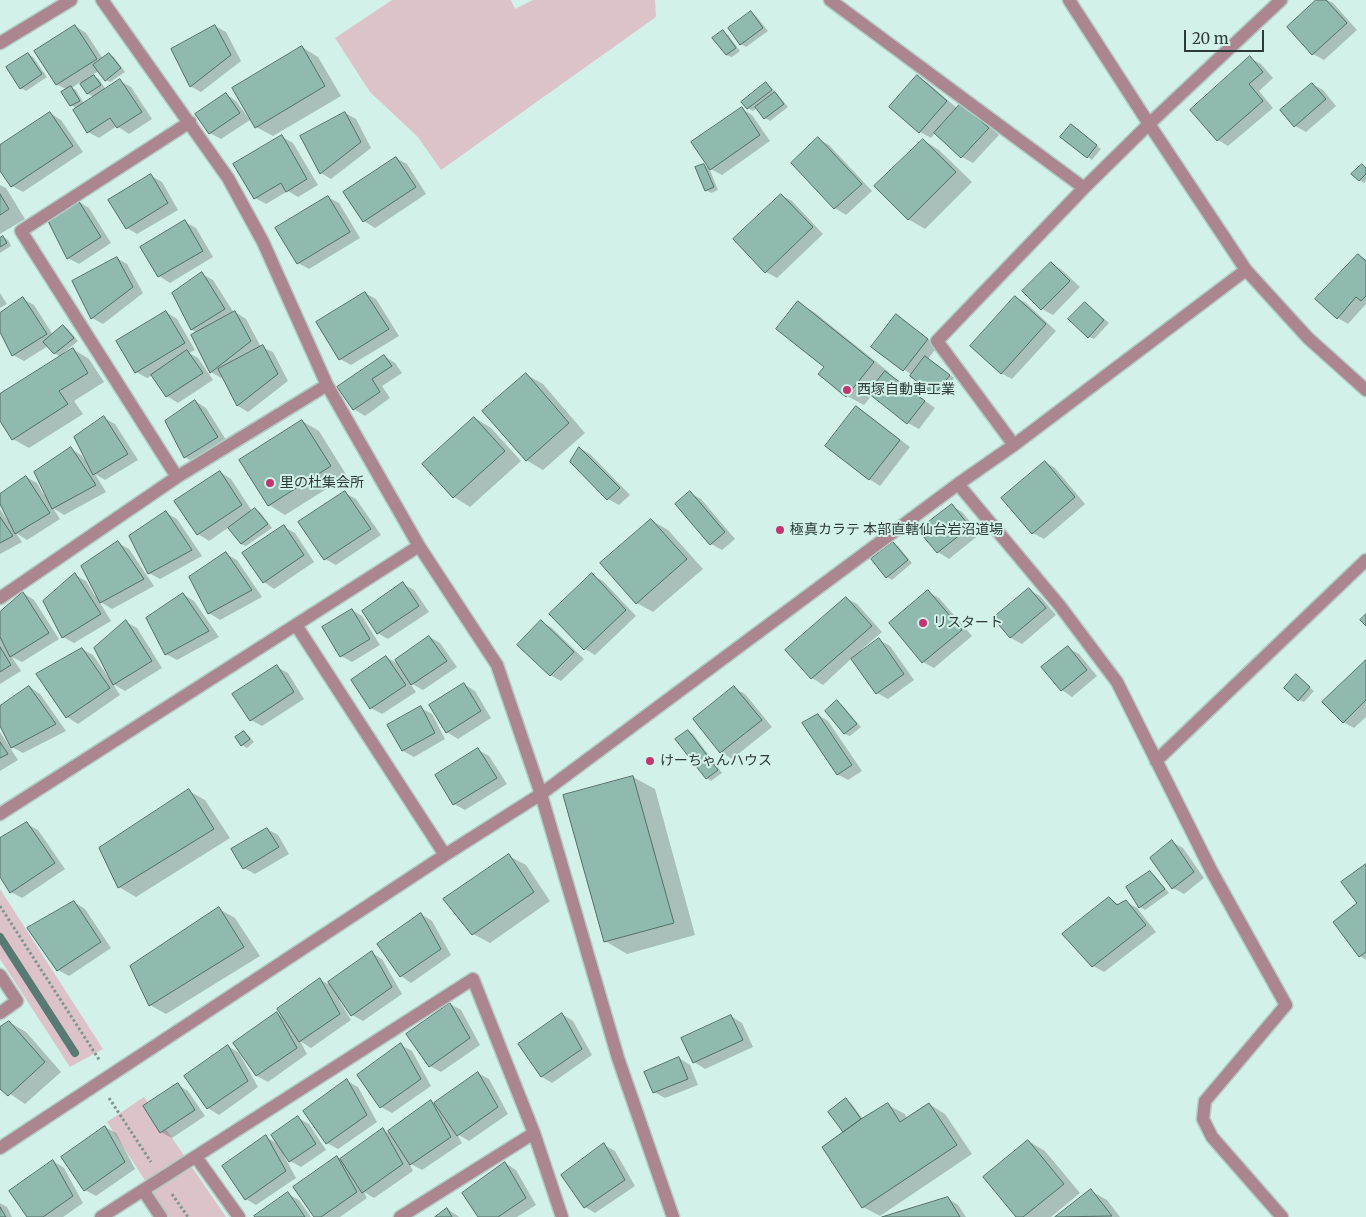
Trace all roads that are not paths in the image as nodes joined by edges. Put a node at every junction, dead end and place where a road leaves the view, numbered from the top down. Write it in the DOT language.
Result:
graph roads {
  1 [pos="71,0"];
  2 [pos="102,0"];
  3 [pos="830,0"];
  4 [pos="1069,0"];
  5 [pos="1281,0"];
  6 [pos="0,43"];
  7 [pos="190,122"];
  8 [pos="1149,124"];
  9 [pos="1084,188"];
  10 [pos="1246,270"];
  11 [pos="327,385"];
  12 [pos="1366,390"];
  13 [pos="1014,445"];
  14 [pos="177,477"];
  15 [pos="958,484"];
  16 [pos="419,546"];
  17 [pos="1366,560"];
  18 [pos="0,598"];
  19 [pos="296,625"];
  20 [pos="1156,761"];
  21 [pos="541,794"];
  22 [pos="0,814"];
  23 [pos="445,855"];
  24 [pos="0,975"];
  25 [pos="0,1013"];
  26 [pos="534,1133"];
  27 [pos="0,1148"];
  28 [pos="196,1157"];
  29 [pos="143,1190"];
  30 [pos="100,1217"];
  31 [pos="161,1217"];
  32 [pos="239,1217"];
  33 [pos="400,1217"];
  34 [pos="562,1217"];
  35 [pos="673,1217"];
  36 [pos="1282,1217"];
  1 -- 6 [label="street"];
  2 -- 7 [label="street"];
  3 -- 9 [label="street"];
  4 -- 8 [label="street"];
  5 -- 8 [label="street"];
  7 -- 11 [label="street"];
  7 -- 14 [label="street"];
  8 -- 9 [label="street"];
  8 -- 10 [label="street"];
  9 -- 13 [label="street"];
  10 -- 12 [label="street"];
  10 -- 13 [label="street"];
  11 -- 14 [label="street"];
  11 -- 16 [label="street"];
  13 -- 15 [label="street"];
  14 -- 18 [label="street"];
  15 -- 20 [label="street"];
  15 -- 21 [label="street"];
  16 -- 19 [label="street"];
  16 -- 21 [label="street"];
  17 -- 20 [label="street"];
  19 -- 22 [label="street"];
  19 -- 23 [label="street"];
  20 -- 36 [label="street"];
  21 -- 23 [label="street"];
  21 -- 35 [label="street"];
  23 -- 27 [label="street"];
  24 -- 25 [label="street"];
  26 -- 28 [label="street"];
  26 -- 33 [label="street"];
  26 -- 34 [label="street"];
  28 -- 29 [label="street"];
  28 -- 32 [label="street"];
  29 -- 30 [label="street"];
  29 -- 31 [label="street"];
}
